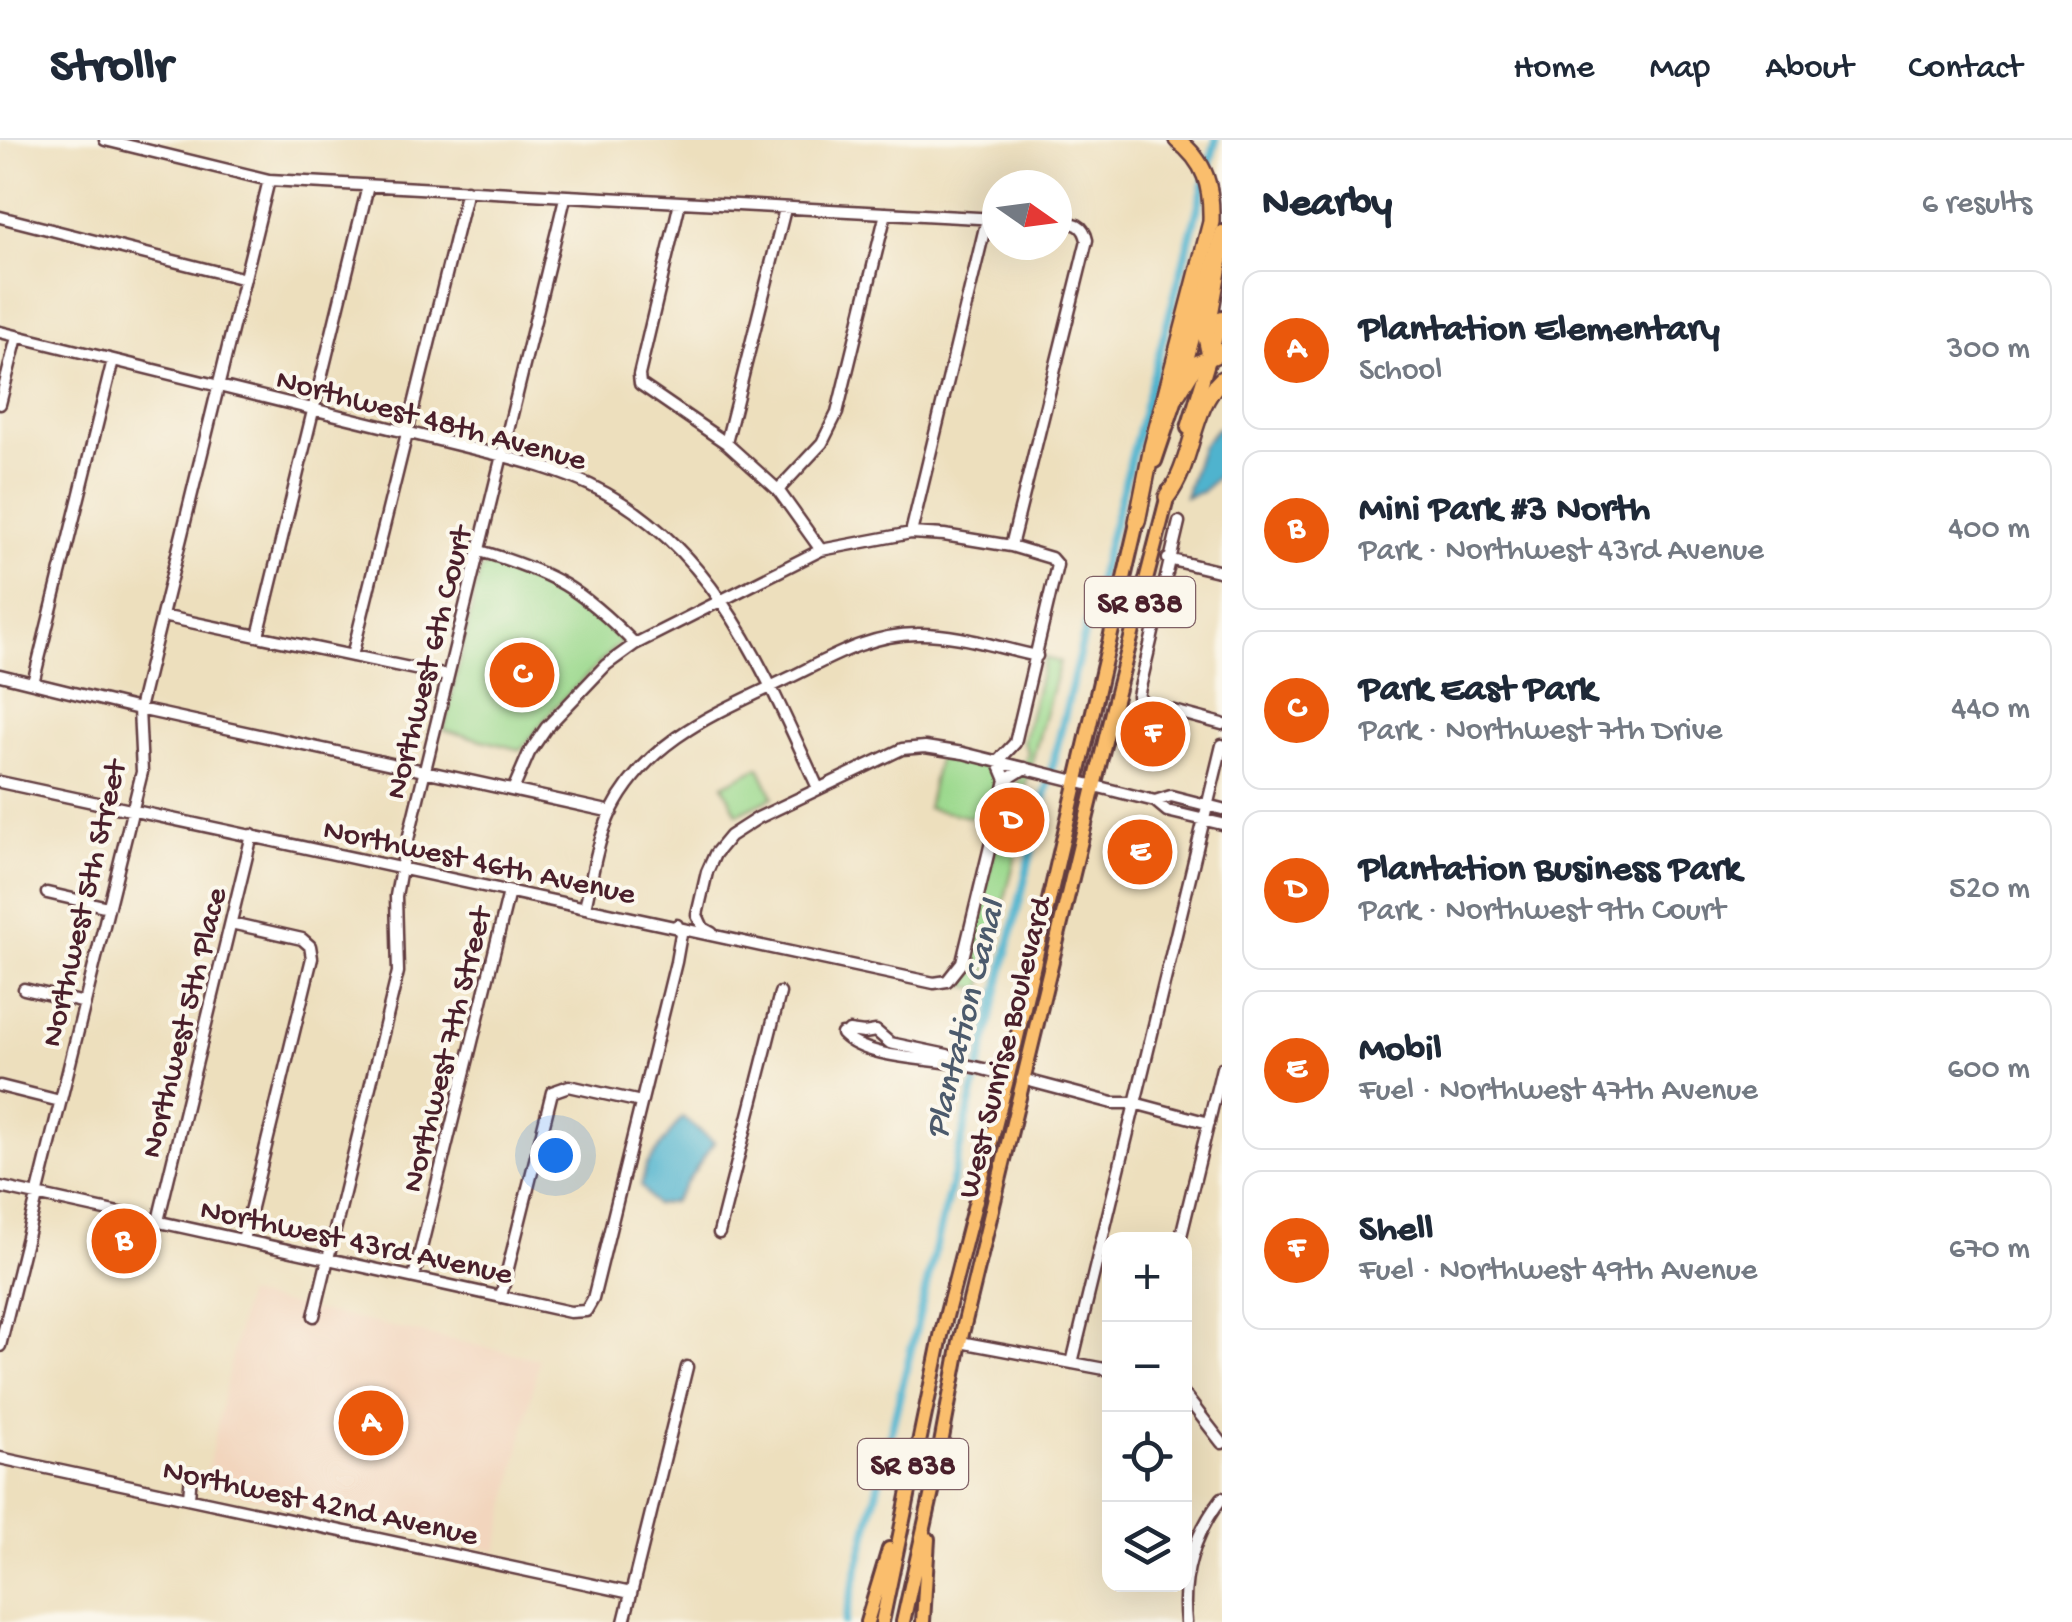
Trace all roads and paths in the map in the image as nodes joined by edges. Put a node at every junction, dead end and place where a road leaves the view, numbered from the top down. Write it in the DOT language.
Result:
graph roads {
  1 [pos="105,140"];
  2 [pos="1180,142"];
  3 [pos="269,180"];
  4 [pos="368,186"];
  5 [pos="467,190"];
  6 [pos="565,198"];
  7 [pos="680,202"];
  8 [pos="785,209"];
  9 [pos="886,212"];
  10 [pos="0,217"];
  11 [pos="982,218"];
  12 [pos="1072,223"];
  13 [pos="1216,227"];
  14 [pos="1222,250"];
  15 [pos="982,258"];
  16 [pos="244,279"];
  17 [pos="1222,317"];
  18 [pos="0,332"];
  19 [pos="16,336"];
  20 [pos="1218,356"];
  21 [pos="113,360"];
  22 [pos="1222,379"];
  23 [pos="218,386"];
  24 [pos="1178,393"];
  25 [pos="0,404"];
  26 [pos="314,409"];
  27 [pos="408,432"];
  28 [pos="726,444"];
  29 [pos="503,456"];
  30 [pos="778,490"];
  31 [pos="1167,496"];
  32 [pos="1137,522"];
  33 [pos="1179,522"];
  34 [pos="911,533"];
  35 [pos="1011,546"];
  36 [pos="480,550"];
  37 [pos="821,550"];
  38 [pos="1168,559"];
  39 [pos="1222,572"];
  40 [pos="722,599"];
  41 [pos="162,616"];
  42 [pos="258,636"];
  43 [pos="635,644"];
  44 [pos="352,656"];
  45 [pos="1037,656"];
  46 [pos="0,675"];
  47 [pos="448,676"];
  48 [pos="33,683"];
  49 [pos="770,688"];
  50 [pos="139,709"];
  51 [pos="1222,724"];
  52 [pos="1015,743"];
  53 [pos="1222,746"];
  54 [pos="998,761"];
  55 [pos="1026,768"];
  56 [pos="426,771"];
  57 [pos="1006,780"];
  58 [pos="1075,780"];
  59 [pos="0,782"];
  60 [pos="1094,786"];
  61 [pos="818,788"];
  62 [pos="513,790"];
  63 [pos="1156,801"];
  64 [pos="1208,806"];
  65 [pos="1222,809"];
  66 [pos="132,811"];
  67 [pos="612,812"];
  68 [pos="1205,820"];
  69 [pos="1222,824"];
  70 [pos="252,835"];
  71 [pos="401,868"];
  72 [pos="47,892"];
  73 [pos="508,892"];
  74 [pos="108,907"];
  75 [pos="585,908"];
  76 [pos="698,915"];
  77 [pos="231,923"];
  78 [pos="673,926"];
  79 [pos="696,933"];
  80 [pos="717,936"];
  81 [pos="679,945"];
  82 [pos="24,989"];
  83 [pos="780,993"];
  84 [pos="85,1004"];
  85 [pos="864,1033"];
  86 [pos="860,1046"];
  87 [pos="966,1065"];
  88 [pos="1222,1068"];
  89 [pos="1008,1076"];
  90 [pos="0,1086"];
  91 [pos="60,1101"];
  92 [pos="641,1102"];
  93 [pos="1134,1104"];
  94 [pos="1209,1123"];
  95 [pos="0,1187"];
  96 [pos="37,1194"];
  97 [pos="158,1221"];
  98 [pos="719,1232"];
  99 [pos="1182,1232"];
  100 [pos="242,1240"];
  101 [pos="328,1258"];
  102 [pos="414,1277"];
  103 [pos="501,1296"];
  104 [pos="948,1307"];
  105 [pos="314,1316"];
  106 [pos="960,1342"];
  107 [pos="0,1346"];
  108 [pos="1072,1364"];
  109 [pos="687,1366"];
  110 [pos="1102,1369"];
  111 [pos="1192,1404"];
  112 [pos="1222,1443"];
  113 [pos="0,1458"];
  114 [pos="191,1474"];
  115 [pos="909,1484"];
  116 [pos="932,1492"];
  117 [pos="189,1497"];
  118 [pos="1222,1498"];
  119 [pos="630,1593"];
  120 [pos="624,1622"];
  121 [pos="867,1622"];
  122 [pos="882,1622"];
  123 [pos="903,1622"];
  124 [pos="923,1622"];
  125 [pos="1186,1622"];
  1 -- 3 [label="street"];
  2 -- 13 [label="highway"];
  3 -- 4 [label="street"];
  3 -- 16 [label="street, Northwest 5th Street"];
  4 -- 5 [label="street"];
  4 -- 26 [label="street"];
  5 -- 6 [label="street"];
  5 -- 27 [label="street"];
  6 -- 7 [label="street"];
  6 -- 29 [label="street, Northwest 6th Court"];
  7 -- 8 [label="street"];
  7 -- 28 [label="street"];
  8 -- 9 [label="street"];
  8 -- 28 [label="street"];
  9 -- 11 [label="street"];
  9 -- 30 [label="street"];
  10 -- 16 [label="street"];
  12 -- 35 [label="street"];
  13 -- 24 [label="main road, West Sunrise Boulevard / SR 838"];
  13 -- 32 [label="highway"];
  14 -- 20 [label="highway"];
  15 -- 34 [label="street"];
  16 -- 23 [label="street, Northwest 5th Street"];
  17 -- 20 [label="main road, West Sunrise Boulevard / SR 838"];
  18 -- 19 [label="street, Northwest 48th Avenue"];
  19 -- 21 [label="street, Northwest 48th Avenue"];
  19 -- 25 [label="street"];
  20 -- 24 [label="highway"];
  20 -- 31 [label="main road, West Sunrise Boulevard / SR 838"];
  21 -- 23 [label="street, Northwest 48th Avenue"];
  21 -- 48 [label="street"];
  22 -- 31 [label="highway"];
  23 -- 26 [label="street, Northwest 48th Avenue"];
  23 -- 41 [label="street, Northwest 5th Street"];
  24 -- 32 [label="main road, West Sunrise Boulevard / SR 838"];
  26 -- 27 [label="street, Northwest 48th Avenue"];
  26 -- 42 [label="street"];
  27 -- 29 [label="street, Northwest 48th Avenue"];
  27 -- 44 [label="street"];
  28 -- 30 [label="street"];
  29 -- 36 [label="street, Northwest 6th Court"];
  29 -- 40 [label="street, Northwest 48th Avenue"];
  30 -- 37 [label="street"];
  31 -- 60 [label="main road, West Sunrise Boulevard / SR 838"];
  32 -- 58 [label="main road, West Sunrise Boulevard / SR 838"];
  33 -- 38 [label="street"];
  34 -- 35 [label="street"];
  34 -- 37 [label="street"];
  35 -- 45 [label="street"];
  36 -- 43 [label="street"];
  36 -- 47 [label="street, Northwest 6th Court"];
  37 -- 40 [label="street"];
  38 -- 39 [label="street"];
  38 -- 51 [label="street"];
  40 -- 43 [label="street"];
  40 -- 49 [label="street, Northwest 48th Avenue"];
  41 -- 42 [label="street"];
  41 -- 50 [label="street, Northwest 5th Street"];
  42 -- 44 [label="street"];
  43 -- 62 [label="street"];
  44 -- 47 [label="street"];
  45 -- 49 [label="street"];
  45 -- 52 [label="street"];
  46 -- 48 [label="street"];
  47 -- 56 [label="street, Northwest 6th Court"];
  48 -- 50 [label="street"];
  49 -- 61 [label="street, Northwest 48th Avenue"];
  49 -- 67 [label="street"];
  50 -- 56 [label="street"];
  50 -- 66 [label="street, Northwest 5th Street"];
  52 -- 54 [label="street"];
  52 -- 55 [label="street"];
  53 -- 64 [label="street"];
  54 -- 55 [label="street"];
  54 -- 57 [label="street"];
  54 -- 61 [label="street"];
  55 -- 57 [label="street"];
  55 -- 58 [label="street"];
  56 -- 62 [label="street"];
  56 -- 71 [label="street, Northwest 6th Court"];
  57 -- 80 [label="street, Northwest 46th Avenue"];
  58 -- 60 [label="street"];
  58 -- 89 [label="main road, West Sunrise Boulevard / SR 838"];
  59 -- 66 [label="street, Northwest 46th Avenue"];
  60 -- 63 [label="street"];
  60 -- 89 [label="main road, West Sunrise Boulevard / SR 838"];
  61 -- 76 [label="street"];
  62 -- 67 [label="street"];
  63 -- 64 [label="street"];
  63 -- 68 [label="street"];
  64 -- 65 [label="street"];
  64 -- 68 [label="street"];
  66 -- 70 [label="street, Northwest 46th Avenue"];
  66 -- 74 [label="street, Northwest 5th Street"];
  67 -- 75 [label="street"];
  68 -- 69 [label="street"];
  68 -- 93 [label="street"];
  70 -- 71 [label="street, Northwest 46th Avenue"];
  70 -- 77 [label="street, Northwest 5th Place"];
  71 -- 73 [label="street, Northwest 46th Avenue"];
  71 -- 101 [label="street, Northwest 6th Court"];
  72 -- 74 [label="street"];
  73 -- 75 [label="street, Northwest 46th Avenue"];
  73 -- 102 [label="street, Northwest 7th Street"];
  74 -- 84 [label="street, Northwest 5th Street"];
  75 -- 78 [label="street, Northwest 46th Avenue"];
  76 -- 78 [label="street"];
  76 -- 80 [label="street"];
  77 -- 97 [label="street, Northwest 5th Place"];
  77 -- 100 [label="street"];
  78 -- 79 [label="street, Northwest 46th Avenue"];
  78 -- 81 [label="street"];
  79 -- 80 [label="street, Northwest 46th Avenue"];
  79 -- 81 [label="street"];
  81 -- 92 [label="street"];
  82 -- 84 [label="street"];
  83 -- 98 [label="street"];
  84 -- 91 [label="street, Northwest 5th Street"];
  85 -- 86 [label="street"];
  85 -- 86 [label="street"];
  85 -- 87 [label="street"];
  86 -- 87 [label="street"];
  87 -- 89 [label="street"];
  88 -- 94 [label="street"];
  89 -- 93 [label="street"];
  89 -- 104 [label="main road, West Sunrise Boulevard / SR 838"];
  89 -- 106 [label="main road, West Sunrise Boulevard / SR 838"];
  90 -- 91 [label="street"];
  91 -- 96 [label="street, Northwest 5th Street"];
  92 -- 103 [label="street"];
  92 -- 103 [label="street, Northwest 43rd Avenue"];
  93 -- 94 [label="street"];
  93 -- 108 [label="street"];
  94 -- 99 [label="street"];
  95 -- 96 [label="street, Northwest 43rd Avenue"];
  96 -- 97 [label="street, Northwest 43rd Avenue"];
  96 -- 107 [label="street, Northwest 5th Street"];
  97 -- 100 [label="street, Northwest 43rd Avenue"];
  100 -- 101 [label="street, Northwest 43rd Avenue"];
  101 -- 102 [label="street, Northwest 43rd Avenue"];
  101 -- 105 [label="street, Northwest 6th Court"];
  102 -- 103 [label="street, Northwest 43rd Avenue"];
  104 -- 106 [label="main road"];
  104 -- 115 [label="main road, West Sunrise Boulevard / SR 838"];
  106 -- 108 [label="street"];
  106 -- 116 [label="main road, West Sunrise Boulevard / SR 838"];
  108 -- 110 [label="street"];
  109 -- 119 [label="street"];
  111 -- 112 [label="street"];
  113 -- 117 [label="street, Northwest 42nd Avenue"];
  114 -- 117 [label="street"];
  115 -- 121 [label="main road"];
  115 -- 122 [label="main road, West Sunrise Boulevard / SR 838"];
  116 -- 123 [label="main road, West Sunrise Boulevard / SR 838"];
  116 -- 124 [label="main road"];
  117 -- 119 [label="street, Northwest 42nd Avenue"];
  118 -- 125 [label="street"];
  119 -- 120 [label="street"];
}
